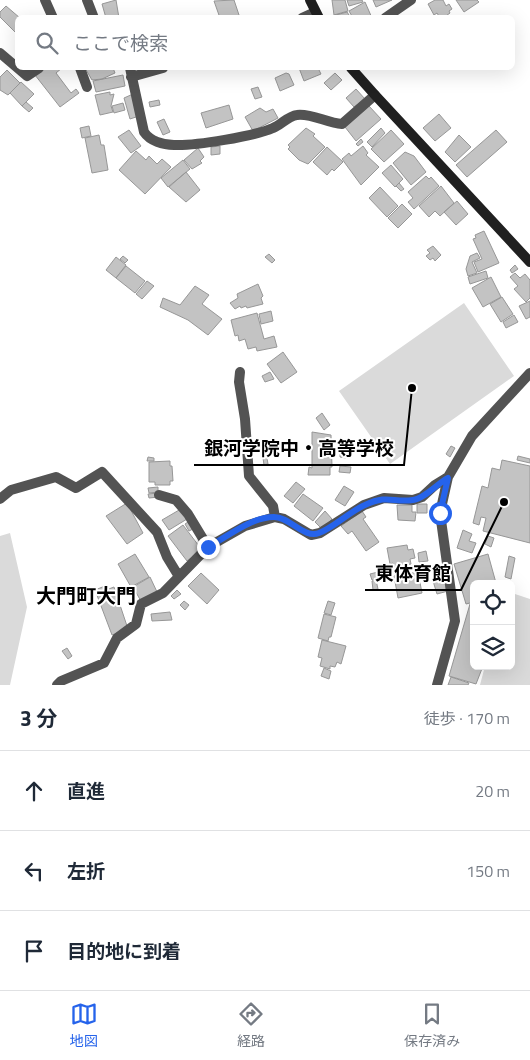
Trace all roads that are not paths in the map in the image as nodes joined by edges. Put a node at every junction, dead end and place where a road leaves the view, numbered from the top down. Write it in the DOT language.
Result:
graph roads {
  1 [pos="45,0"];
  2 [pos="87,0"];
  3 [pos="310,0"];
  4 [pos="411,0"];
  5 [pos="52,15"];
  6 [pos="93,15"];
  7 [pos="317,15"];
  8 [pos="389,15"];
  9 [pos="0,53"];
  10 [pos="15,66"];
  11 [pos="20,70"];
  12 [pos="36,70"];
  13 [pos="81,70"];
  14 [pos="146,70"];
  15 [pos="353,70"];
  16 [pos="130,72"];
  17 [pos="87,88"];
  18 [pos="375,96"];
  19 [pos="530,262"];
  20 [pos="240,372"];
  21 [pos="530,373"];
  22 [pos="448,478"];
  23 [pos="159,495"];
  24 [pos="0,499"];
  25 [pos="275,517"];
  26 [pos="208,547"];
  27 [pos="178,575"];
  28 [pos="57,685"];
  29 [pos="437,685"];
  1 -- 5 [label="street"];
  2 -- 6 [label="street"];
  3 -- 7 [label="street"];
  4 -- 8 [label="street"];
  9 -- 10 [label="street"];
  11 -- 12 [label="street"];
  13 -- 17 [label="street"];
  14 -- 16 [label="street"];
  15 -- 18 [label="street"];
  16 -- 18 [label="street"];
  18 -- 19 [label="street"];
  20 -- 25 [label="street"];
  21 -- 22 [label="street"];
  22 -- 25 [label="street"];
  22 -- 29 [label="street"];
  23 -- 26 [label="street"];
  24 -- 27 [label="street"];
  25 -- 26 [label="street"];
  26 -- 27 [label="street"];
  27 -- 28 [label="street"];
}
